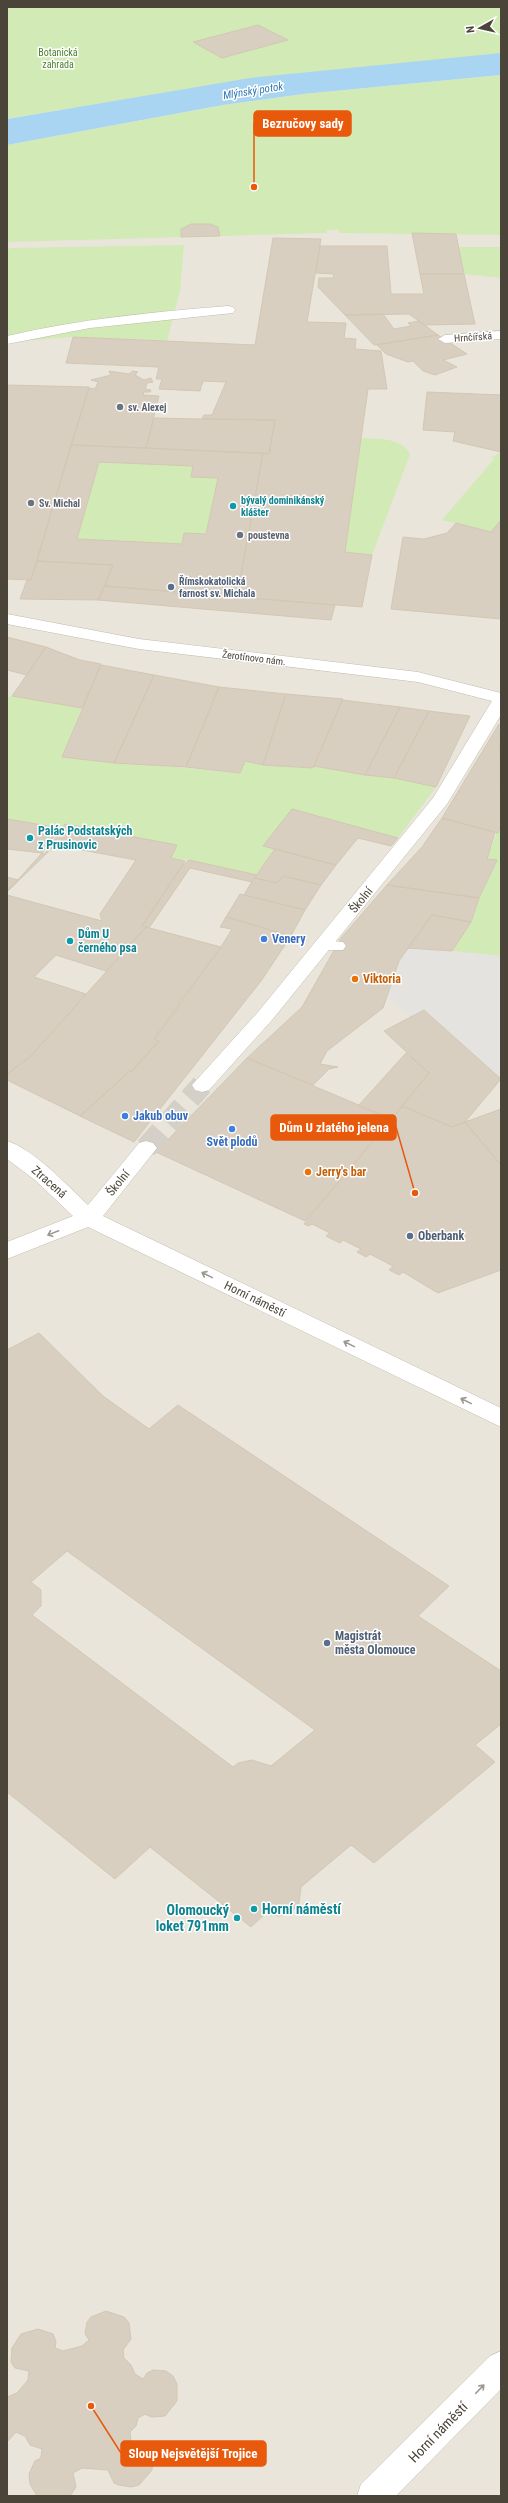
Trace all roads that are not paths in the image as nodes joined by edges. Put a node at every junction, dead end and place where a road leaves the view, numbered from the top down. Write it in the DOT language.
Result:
graph roads {
  1 [pos="228,310"];
  2 [pos="501,335"];
  3 [pos="444,339"];
  4 [pos="7,340"];
  5 [pos="7,619"];
  6 [pos="501,700"];
  7 [pos="202,1085"];
  8 [pos="7,1148"];
  9 [pos="146,1148"];
  10 [pos="89,1218"];
  11 [pos="7,1251"];
  12 [pos="501,1418"];
  13 [pos="501,2367"];
  14 [pos="373,2496"];
  1 -- 4 [label="street"];
  2 -- 3 [label="street, Hrnčířská"];
  5 -- 6 [label="street, Žerotínovo nám."];
  6 -- 7 [label="street, Školní"];
  8 -- 10 [label="street, Ztracená"];
  9 -- 10 [label="street, Školní"];
  10 -- 11 [label="street, one-way"];
  12 -- 10 [label="street, Horní náměstí, one-way"];
  14 -- 13 [label="street, Horní náměstí, one-way"];
}
